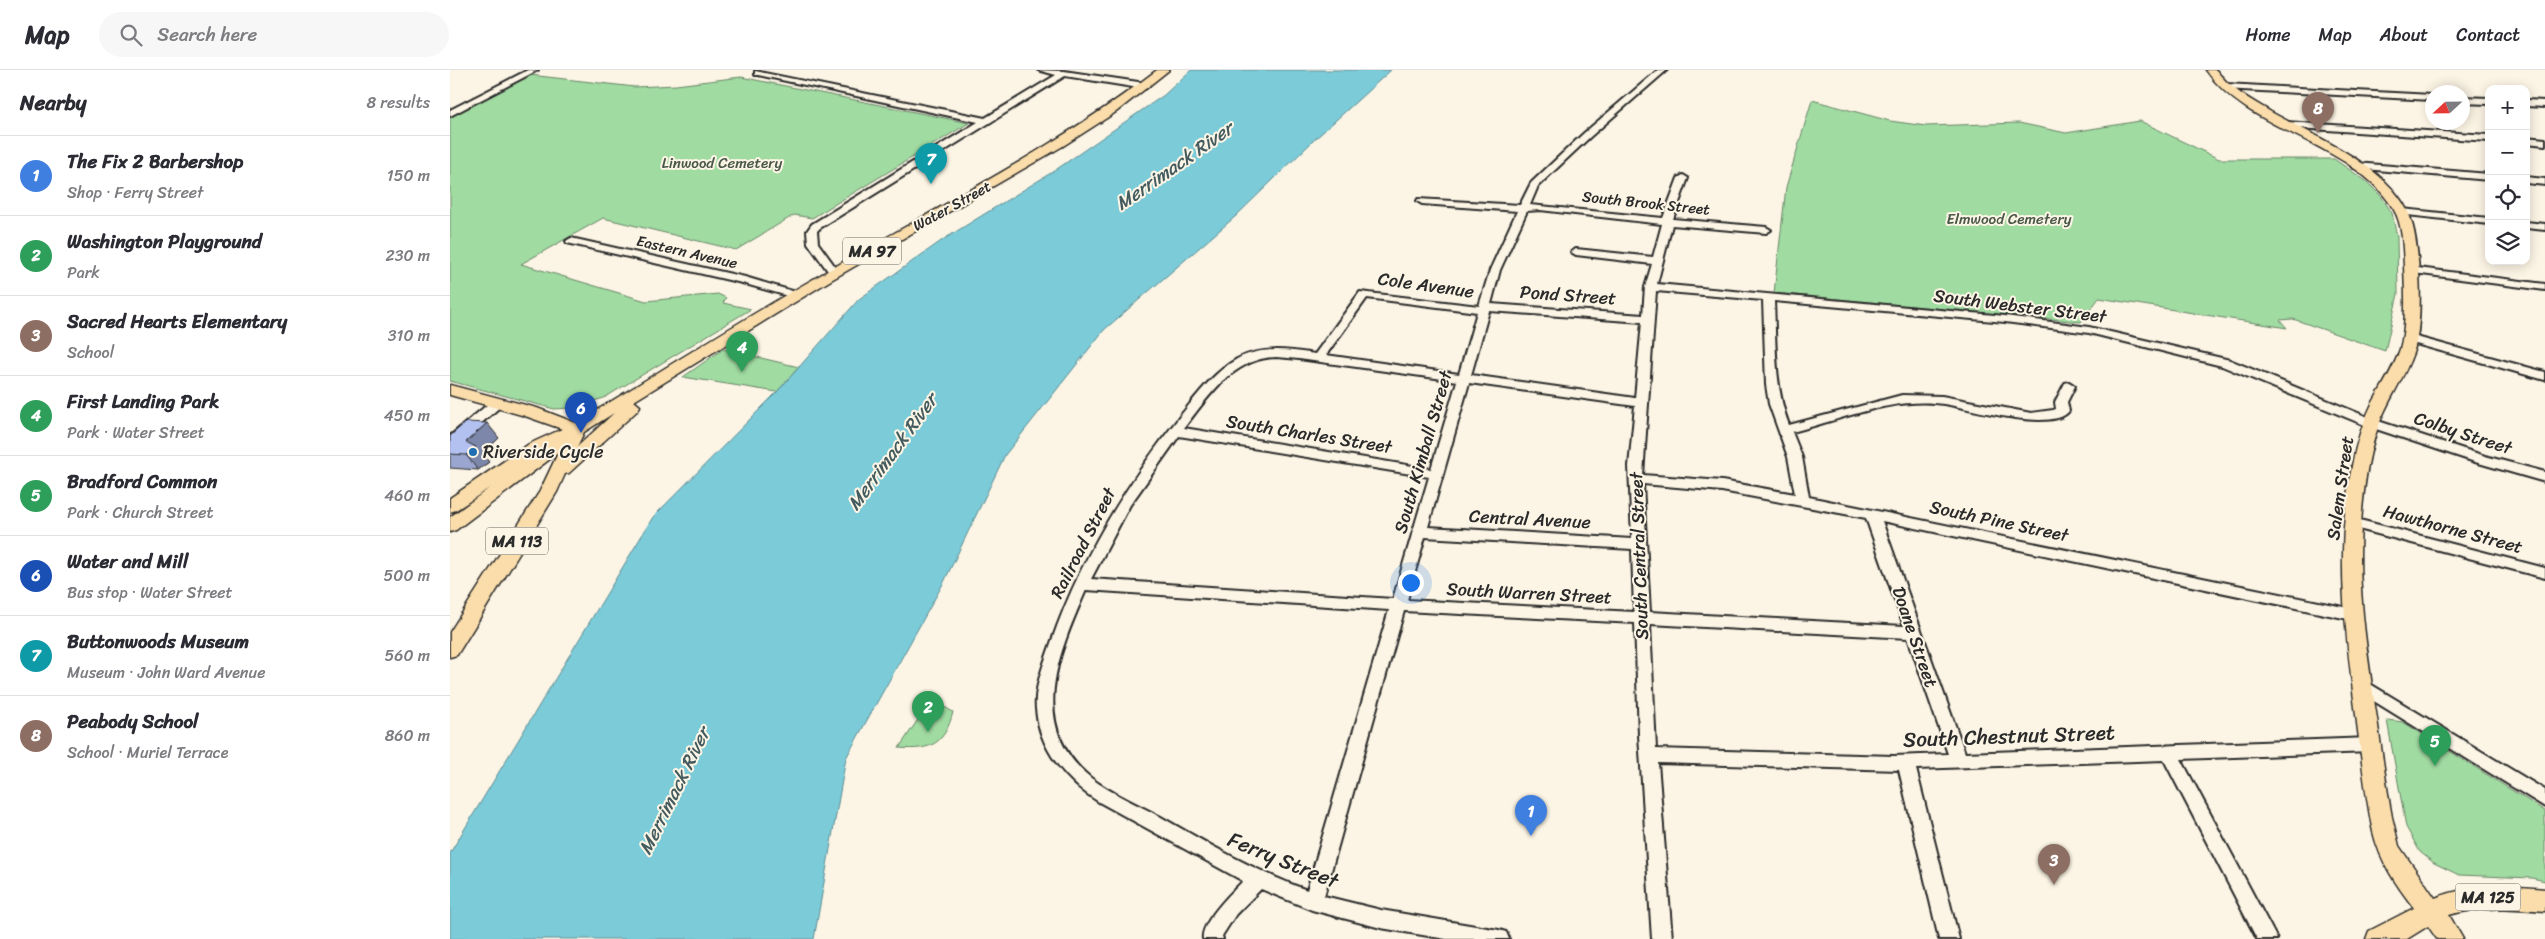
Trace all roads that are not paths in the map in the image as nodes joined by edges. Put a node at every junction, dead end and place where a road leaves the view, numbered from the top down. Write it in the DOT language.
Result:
graph roads {
  1 [pos="534,70"];
  2 [pos="1042,70"];
  3 [pos="1105,70"];
  4 [pos="1164,70"];
  5 [pos="1663,70"];
  6 [pos="2212,70"];
  7 [pos="761,72"];
  8 [pos="1064,74"];
  9 [pos="1094,78"];
  10 [pos="1145,86"];
  11 [pos="2226,87"];
  12 [pos="2425,98"];
  13 [pos="2470,100"];
  14 [pos="2485,101"];
  15 [pos="2530,103"];
  16 [pos="2545,104"];
  17 [pos="450,113"];
  18 [pos="986,121"];
  19 [pos="2286,125"];
  20 [pos="2485,138"];
  21 [pos="2530,140"];
  22 [pos="2545,142"];
  23 [pos="2356,166"];
  24 [pos="2485,177"];
  25 [pos="1683,178"];
  26 [pos="2530,180"];
  27 [pos="2545,182"];
  28 [pos="1422,201"];
  29 [pos="1524,208"];
  30 [pos="2402,212"];
  31 [pos="2485,221"];
  32 [pos="1669,222"];
  33 [pos="2530,225"];
  34 [pos="2545,227"];
  35 [pos="1766,230"];
  36 [pos="571,241"];
  37 [pos="1576,252"];
  38 [pos="1658,262"];
  39 [pos="2410,270"];
  40 [pos="834,272"];
  41 [pos="1651,287"];
  42 [pos="2545,287"];
  43 [pos="795,295"];
  44 [pos="1768,297"];
  45 [pos="1485,308"];
  46 [pos="1648,319"];
  47 [pos="2409,339"];
  48 [pos="1318,358"];
  49 [pos="682,364"];
  50 [pos="2545,376"];
  51 [pos="1464,379"];
  52 [pos="2069,386"];
  53 [pos="450,390"];
  54 [pos="1640,403"];
  55 [pos="497,404"];
  56 [pos="2371,424"];
  57 [pos="577,429"];
  58 [pos="1786,430"];
  59 [pos="1175,431"];
  60 [pos="450,443"];
  61 [pos="1436,474"];
  62 [pos="556,476"];
  63 [pos="2545,477"];
  64 [pos="1636,479"];
  65 [pos="1803,500"];
  66 [pos="450,506"];
  67 [pos="1872,514"];
  68 [pos="2352,522"];
  69 [pos="450,526"];
  70 [pos="1419,532"];
  71 [pos="1638,544"];
  72 [pos="2545,573"];
  73 [pos="1082,584"];
  74 [pos="1398,605"];
  75 [pos="2352,614"];
  76 [pos="1641,618"];
  77 [pos="1913,632"];
  78 [pos="450,649"];
  79 [pos="2362,685"];
  80 [pos="2371,745"];
  81 [pos="2168,752"];
  82 [pos="1649,756"];
  83 [pos="1958,760"];
  84 [pos="1906,762"];
  85 [pos="1072,770"];
  86 [pos="2545,799"];
  87 [pos="1258,879"];
  88 [pos="2545,900"];
  89 [pos="1312,901"];
  90 [pos="2434,912"];
  91 [pos="1213,939"];
  92 [pos="1499,939"];
  93 [pos="1662,939"];
  94 [pos="1948,939"];
  95 [pos="2267,939"];
  96 [pos="2378,939"];
  97 [pos="2451,939"];
  1 -- 17 [label="street"];
  2 -- 8 [label="street"];
  3 -- 9 [label="street"];
  4 -- 10 [label="main road, Water Street / MA 97"];
  5 -- 29 [label="street, South Kimball Street"];
  6 -- 11 [label="main road, Salem Street"];
  7 -- 18 [label="street"];
  8 -- 9 [label="street"];
  8 -- 18 [label="street"];
  9 -- 10 [label="street"];
  10 -- 40 [label="main road, Water Street / MA 97"];
  11 -- 12 [label="street"];
  11 -- 19 [label="main road, Salem Street"];
  13 -- 14 [label="street"];
  15 -- 16 [label="street"];
  18 -- 40 [label="street"];
  19 -- 20 [label="street"];
  19 -- 23 [label="main road, Salem Street"];
  21 -- 22 [label="street"];
  23 -- 24 [label="street"];
  23 -- 30 [label="main road, Salem Street"];
  25 -- 32 [label="street, South Central Street"];
  26 -- 27 [label="street"];
  28 -- 29 [label="street, South Brook Street"];
  29 -- 32 [label="street, South Brook Street"];
  29 -- 45 [label="street, South Kimball Street"];
  30 -- 31 [label="street"];
  30 -- 39 [label="main road, Salem Street"];
  32 -- 35 [label="street, South Brook Street"];
  32 -- 38 [label="street, South Central Street"];
  33 -- 34 [label="street"];
  36 -- 43 [label="street, Eastern Avenue"];
  37 -- 38 [label="street"];
  38 -- 41 [label="street, South Central Street"];
  39 -- 42 [label="street"];
  39 -- 47 [label="main road, Salem Street"];
  40 -- 43 [label="main road, Water Street / MA 97"];
  41 -- 44 [label="street, South Webster Street"];
  41 -- 46 [label="street, South Central Street"];
  43 -- 49 [label="main road, Water Street / MA 97"];
  44 -- 56 [label="street, South Webster Street"];
  44 -- 58 [label="street"];
  45 -- 46 [label="street, Pond Street"];
  45 -- 48 [label="street, Cole Avenue"];
  45 -- 51 [label="street, South Kimball Street"];
  46 -- 54 [label="street, South Central Street"];
  47 -- 50 [label="street"];
  47 -- 56 [label="main road, Salem Street"];
  48 -- 51 [label="street"];
  48 -- 59 [label="street, Railroad Street"];
  49 -- 57 [label="main road, Water Street / MA 97"];
  49 -- 62 [label="main road, Water Street"];
  51 -- 54 [label="street"];
  51 -- 61 [label="street, South Kimball Street"];
  52 -- 58 [label="street"];
  53 -- 55 [label="main road"];
  54 -- 64 [label="street, South Central Street"];
  55 -- 57 [label="main road"];
  55 -- 60 [label="street"];
  56 -- 63 [label="street, Colby Street"];
  56 -- 68 [label="main road, Salem Street"];
  57 -- 62 [label="main road, Water Street / MA 113"];
  57 -- 66 [label="main road, MA 97"];
  57 -- 69 [label="main road, MA 97"];
  58 -- 65 [label="street"];
  59 -- 61 [label="street, South Charles Street"];
  59 -- 73 [label="street, Railroad Street"];
  61 -- 70 [label="street, South Kimball Street"];
  62 -- 78 [label="main road, Water Street / MA 113"];
  64 -- 65 [label="street, South Pine Street"];
  64 -- 71 [label="street, South Central Street"];
  65 -- 67 [label="street, South Pine Street"];
  67 -- 75 [label="street, South Pine Street"];
  67 -- 77 [label="street, Doane Street"];
  68 -- 72 [label="street, Hawthorne Street"];
  68 -- 75 [label="main road, Salem Street"];
  70 -- 71 [label="street, Central Avenue"];
  70 -- 74 [label="street, South Kimball Street"];
  71 -- 76 [label="street, South Central Street"];
  73 -- 74 [label="street, South Warren Street"];
  73 -- 85 [label="street, Railroad Street"];
  74 -- 76 [label="street, South Warren Street"];
  74 -- 89 [label="street, South Kimball Street"];
  75 -- 79 [label="main road, Salem Street"];
  76 -- 77 [label="street, South Warren Street"];
  76 -- 82 [label="street, South Central Street"];
  77 -- 83 [label="street, Doane Street"];
  79 -- 80 [label="main road, Salem Street"];
  79 -- 86 [label="street"];
  80 -- 81 [label="street, South Chestnut Street"];
  80 -- 90 [label="main road, Salem Street"];
  81 -- 83 [label="street, South Chestnut Street"];
  81 -- 95 [label="street"];
  82 -- 84 [label="street, South Chestnut Street"];
  82 -- 93 [label="street, South Central Street"];
  83 -- 84 [label="street, South Chestnut Street"];
  84 -- 94 [label="street"];
  85 -- 87 [label="street, Ferry Street"];
  87 -- 89 [label="street, Ferry Street"];
  87 -- 91 [label="street"];
  88 -- 90 [label="main road, MA 125"];
  89 -- 92 [label="street, Ferry Street"];
  90 -- 96 [label="main road, MA 125"];
  90 -- 97 [label="main road, Salem Street"];
}
